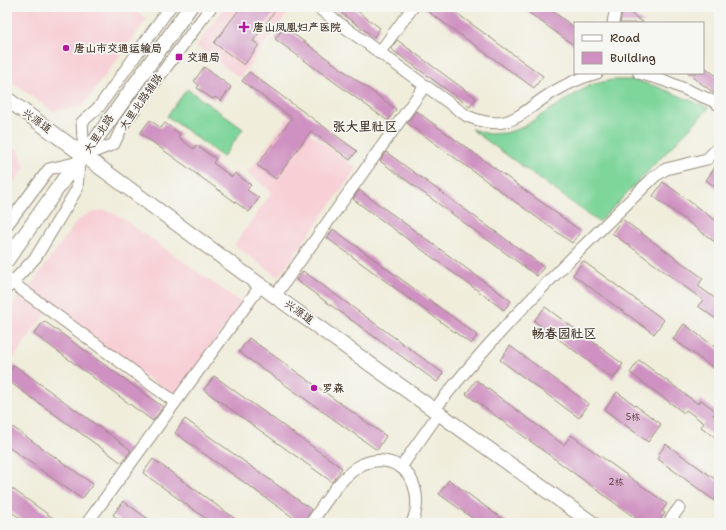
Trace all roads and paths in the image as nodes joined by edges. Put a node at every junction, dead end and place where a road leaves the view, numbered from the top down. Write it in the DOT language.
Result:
graph roads {
  1 [pos="170,7"];
  2 [pos="190,7"];
  3 [pos="210,7"];
  4 [pos="317,7"];
  5 [pos="413,7"];
  6 [pos="616,7"];
  7 [pos="613,22"];
  8 [pos="379,53"];
  9 [pos="595,74"];
  10 [pos="642,74"];
  11 [pos="424,87"];
  12 [pos="7,99"];
  13 [pos="719,105"];
  14 [pos="7,111"];
  15 [pos="719,147"];
  16 [pos="82,159"];
  17 [pos="7,225"];
  18 [pos="7,260"];
  19 [pos="8,283"];
  20 [pos="256,292"];
  21 [pos="275,296"];
  22 [pos="175,402"];
  23 [pos="434,415"];
  24 [pos="401,467"];
  25 [pos="679,508"];
  26 [pos="87,523"];
  27 [pos="311,523"];
  28 [pos="412,523"];
  29 [pos="576,523"];
  30 [pos="592,523"];
  31 [pos="668,523"];
  1 -- 16 [label="street"];
  2 -- 16 [label="main road, 大里北路"];
  3 -- 16 [label="street, 大里北路辅路"];
  4 -- 8 [label="street"];
  5 -- 8 [label="street"];
  6 -- 7 [label="street"];
  8 -- 11 [label="street"];
  9 -- 11 [label="street"];
  10 -- 13 [label="street"];
  11 -- 21 [label="street"];
  12 -- 16 [label="main road, 兴源道"];
  14 -- 16 [label="main road, 兴源道"];
  15 -- 23 [label="street"];
  16 -- 17 [label="street, 大里北路辅路"];
  16 -- 18 [label="main road, 大里北路"];
  16 -- 19 [label="street"];
  16 -- 20 [label="main road, 兴源道"];
  16 -- 21 [label="main road, 兴源道"];
  19 -- 22 [label="street"];
  20 -- 22 [label="street"];
  20 -- 23 [label="main road, 兴源道"];
  21 -- 23 [label="main road, 兴源道"];
  22 -- 26 [label="street"];
  23 -- 24 [label="street"];
  23 -- 29 [label="main road, 兴源道"];
  23 -- 30 [label="main road, 兴源道"];
  24 -- 27 [label="street"];
  24 -- 28 [label="street"];
  25 -- 31 [label="street"];
}
